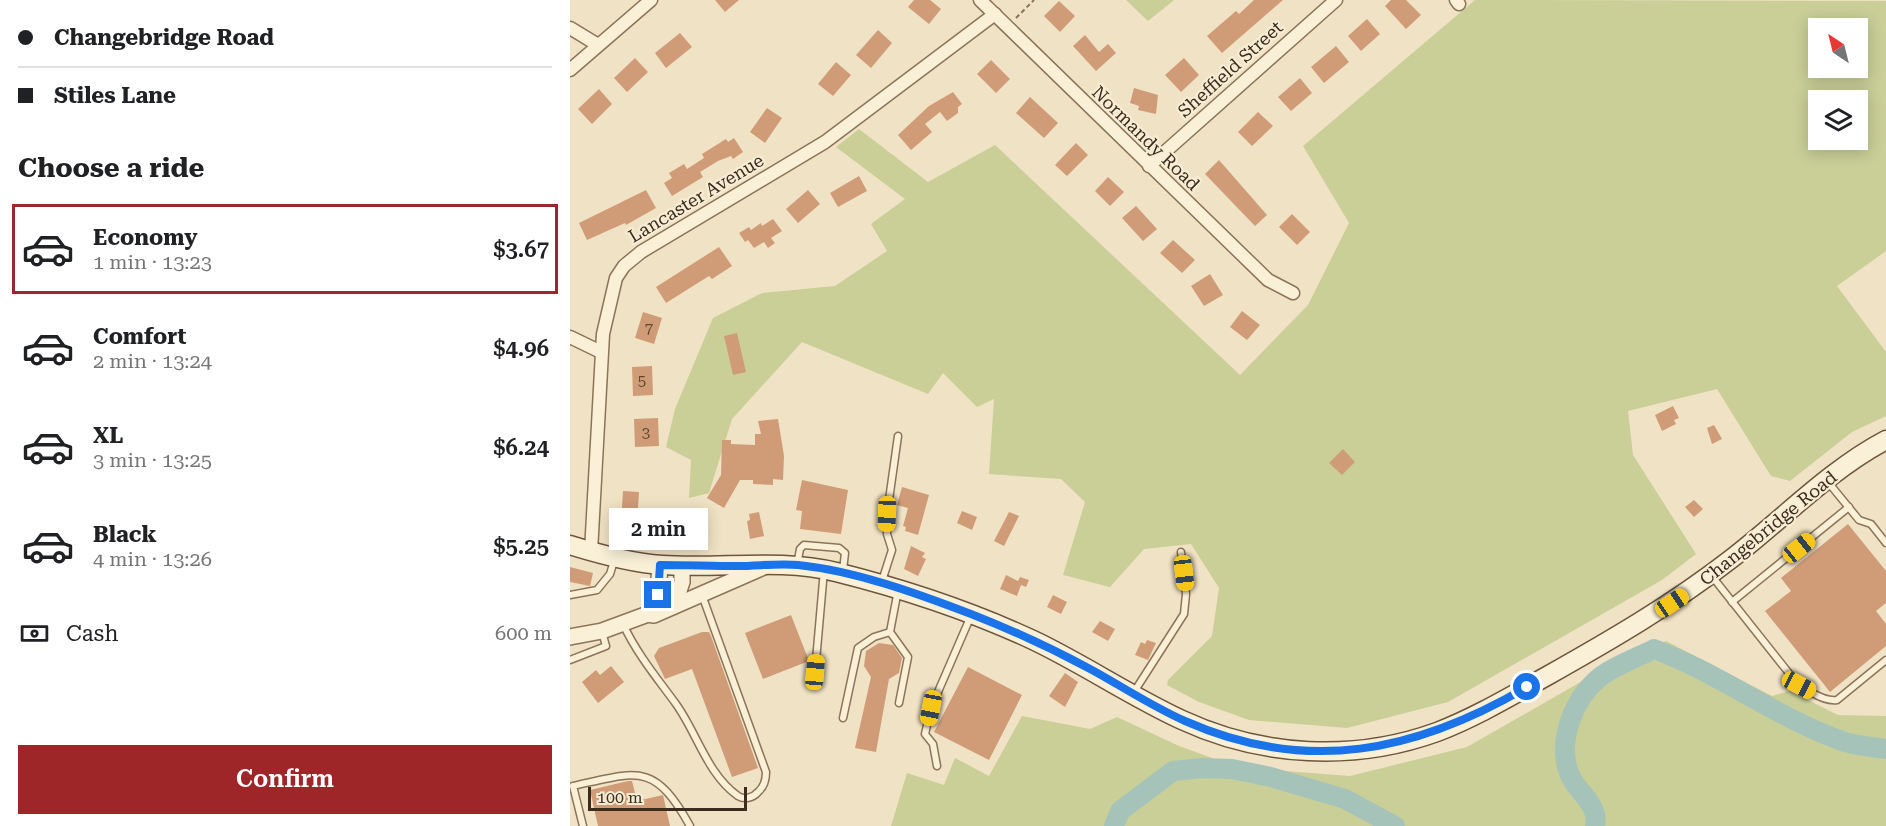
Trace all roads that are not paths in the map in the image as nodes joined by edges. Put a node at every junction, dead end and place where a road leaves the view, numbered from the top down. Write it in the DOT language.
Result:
graph roads {
  1 [pos="651,0"];
  2 [pos="980,0"];
  3 [pos="1336,0"];
  4 [pos="995,14"];
  5 [pos="570,28"];
  6 [pos="598,45"];
  7 [pos="570,70"];
  8 [pos="1149,166"];
  9 [pos="1293,293"];
  10 [pos="570,337"];
  11 [pos="601,352"];
  12 [pos="898,436"];
  13 [pos="1886,440"];
  14 [pos="1827,481"];
  15 [pos="1848,507"];
  16 [pos="1886,543"];
  17 [pos="570,545"];
  18 [pos="591,552"];
  19 [pos="1181,552"];
  20 [pos="616,557"];
  21 [pos="660,565"];
  22 [pos="682,565"];
  23 [pos="797,565"];
  24 [pos="767,566"];
  25 [pos="824,570"];
  26 [pos="843,574"];
  27 [pos="1711,575"];
  28 [pos="890,587"];
  29 [pos="570,595"];
  30 [pos="702,595"];
  31 [pos="1732,602"];
  32 [pos="674,606"];
  33 [pos="648,614"];
  34 [pos="972,614"];
  35 [pos="623,623"];
  36 [pos="602,631"];
  37 [pos="890,632"];
  38 [pos="570,637"];
  39 [pos="570,660"];
  40 [pos="1886,660"];
  41 [pos="815,672"];
  42 [pos="1133,693"];
  43 [pos="899,703"];
  44 [pos="843,718"];
  45 [pos="937,766"];
  46 [pos="583,826"];
  47 [pos="690,826"];
  1 -- 6 [label="street"];
  2 -- 4 [label="street, Normandy Road"];
  3 -- 8 [label="street, Sheffield Street"];
  4 -- 8 [label="street, Normandy Road"];
  4 -- 11 [label="street, Lancaster Avenue"];
  5 -- 6 [label="street"];
  6 -- 7 [label="street"];
  8 -- 9 [label="street, Normandy Road"];
  10 -- 11 [label="street"];
  11 -- 18 [label="street, Lancaster Avenue"];
  12 -- 28 [label="lane"];
  13 -- 14 [label="main road, Changebridge Road"];
  14 -- 15 [label="lane"];
  14 -- 27 [label="main road, Changebridge Road"];
  15 -- 16 [label="lane"];
  15 -- 31 [label="lane"];
  17 -- 18 [label="main road, Changebridge Road"];
  18 -- 20 [label="main road, Changebridge Road"];
  19 -- 42 [label="lane"];
  20 -- 21 [label="main road, Changebridge Road"];
  20 -- 29 [label="lane"];
  21 -- 22 [label="main road, Changebridge Road"];
  21 -- 33 [label="street"];
  22 -- 24 [label="main road, Changebridge Road"];
  22 -- 32 [label="street"];
  23 -- 24 [label="main road, Changebridge Road"];
  23 -- 25 [label="main road, Changebridge Road"];
  23 -- 26 [label="lane"];
  24 -- 30 [label="street"];
  25 -- 26 [label="main road, Changebridge Road"];
  25 -- 41 [label="lane"];
  26 -- 28 [label="main road, Changebridge Road"];
  27 -- 31 [label="lane"];
  27 -- 42 [label="main road, Changebridge Road"];
  28 -- 34 [label="main road, Changebridge Road"];
  28 -- 37 [label="lane"];
  30 -- 32 [label="street"];
  30 -- 35 [label="lane"];
  31 -- 40 [label="lane"];
  32 -- 33 [label="street"];
  33 -- 35 [label="street"];
  34 -- 42 [label="main road, Changebridge Road"];
  34 -- 45 [label="lane"];
  35 -- 36 [label="street"];
  36 -- 38 [label="street"];
  36 -- 39 [label="lane"];
  37 -- 43 [label="lane"];
  37 -- 44 [label="lane"];
  46 -- 47 [label="lane"];
}
